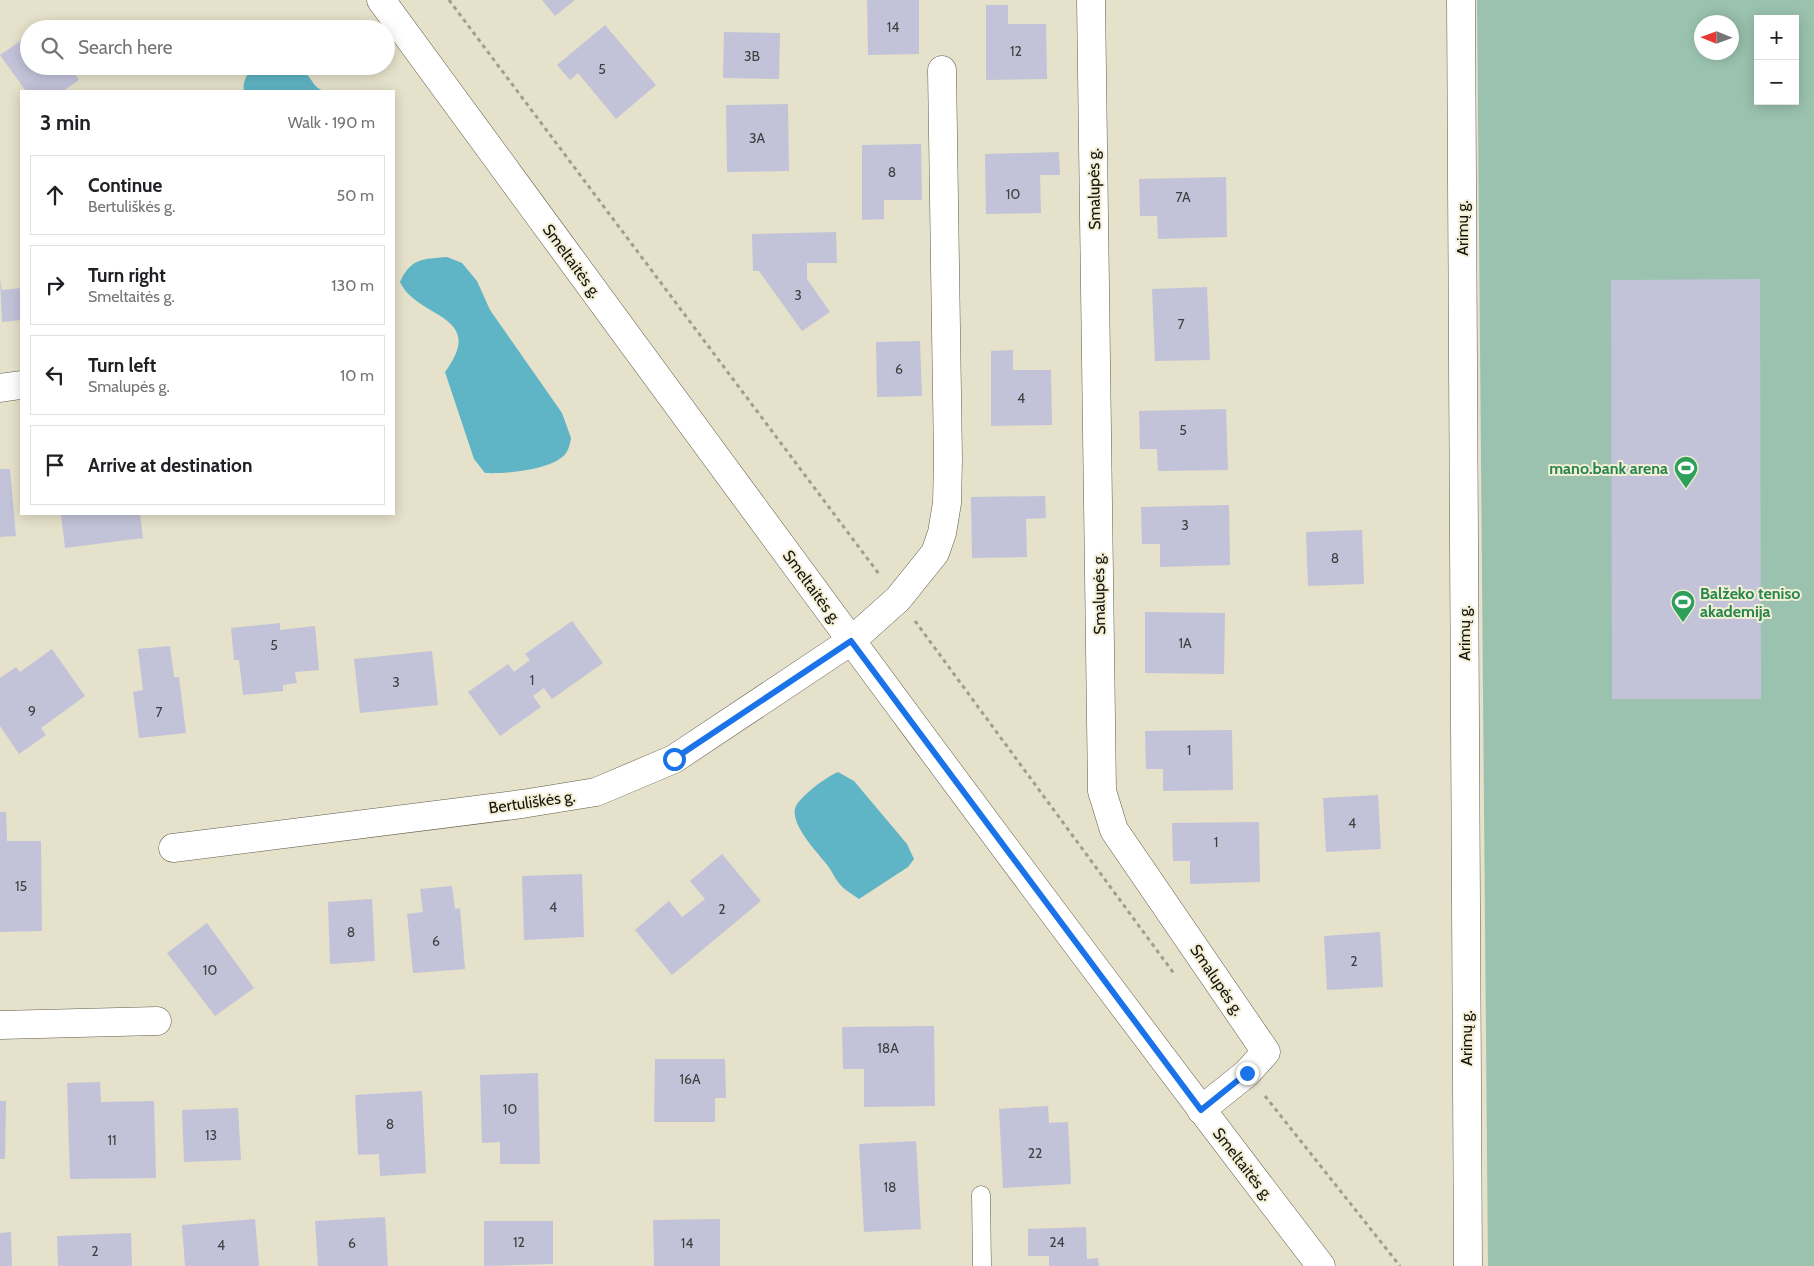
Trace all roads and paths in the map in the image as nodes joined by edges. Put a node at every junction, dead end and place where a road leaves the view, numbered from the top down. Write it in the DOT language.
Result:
graph roads {
  1 [pos="381,0"];
  2 [pos="450,0"];
  3 [pos="1092,0"];
  4 [pos="1461,0"];
  5 [pos="942,70"];
  6 [pos="20,385"];
  7 [pos="0,388"];
  8 [pos="898,600"];
  9 [pos="851,641"];
  10 [pos="173,848"];
  11 [pos="1176,977"];
  12 [pos="157,1021"];
  13 [pos="0,1025"];
  14 [pos="1247,1073"];
  15 [pos="1201,1110"];
  16 [pos="981,1195"];
  17 [pos="982,1266"];
  18 [pos="1321,1266"];
  19 [pos="1400,1266"];
  20 [pos="1468,1266"];
  1 -- 9 [label="main road, Smeltaitės g."];
  2 -- 8 [label="path"];
  3 -- 14 [label="main road, Smalupės g."];
  4 -- 20 [label="main road, Arimų g."];
  5 -- 8 [label="main road"];
  6 -- 7 [label="main road"];
  8 -- 9 [label="main road"];
  8 -- 11 [label="path"];
  9 -- 10 [label="main road, Bertuliškės g."];
  9 -- 15 [label="main road, Smeltaitės g."];
  12 -- 13 [label="main road"];
  14 -- 15 [label="main road, Smalupės g."];
  14 -- 19 [label="path"];
  15 -- 18 [label="main road, Smeltaitės g."];
  16 -- 17 [label="lane"];
}
